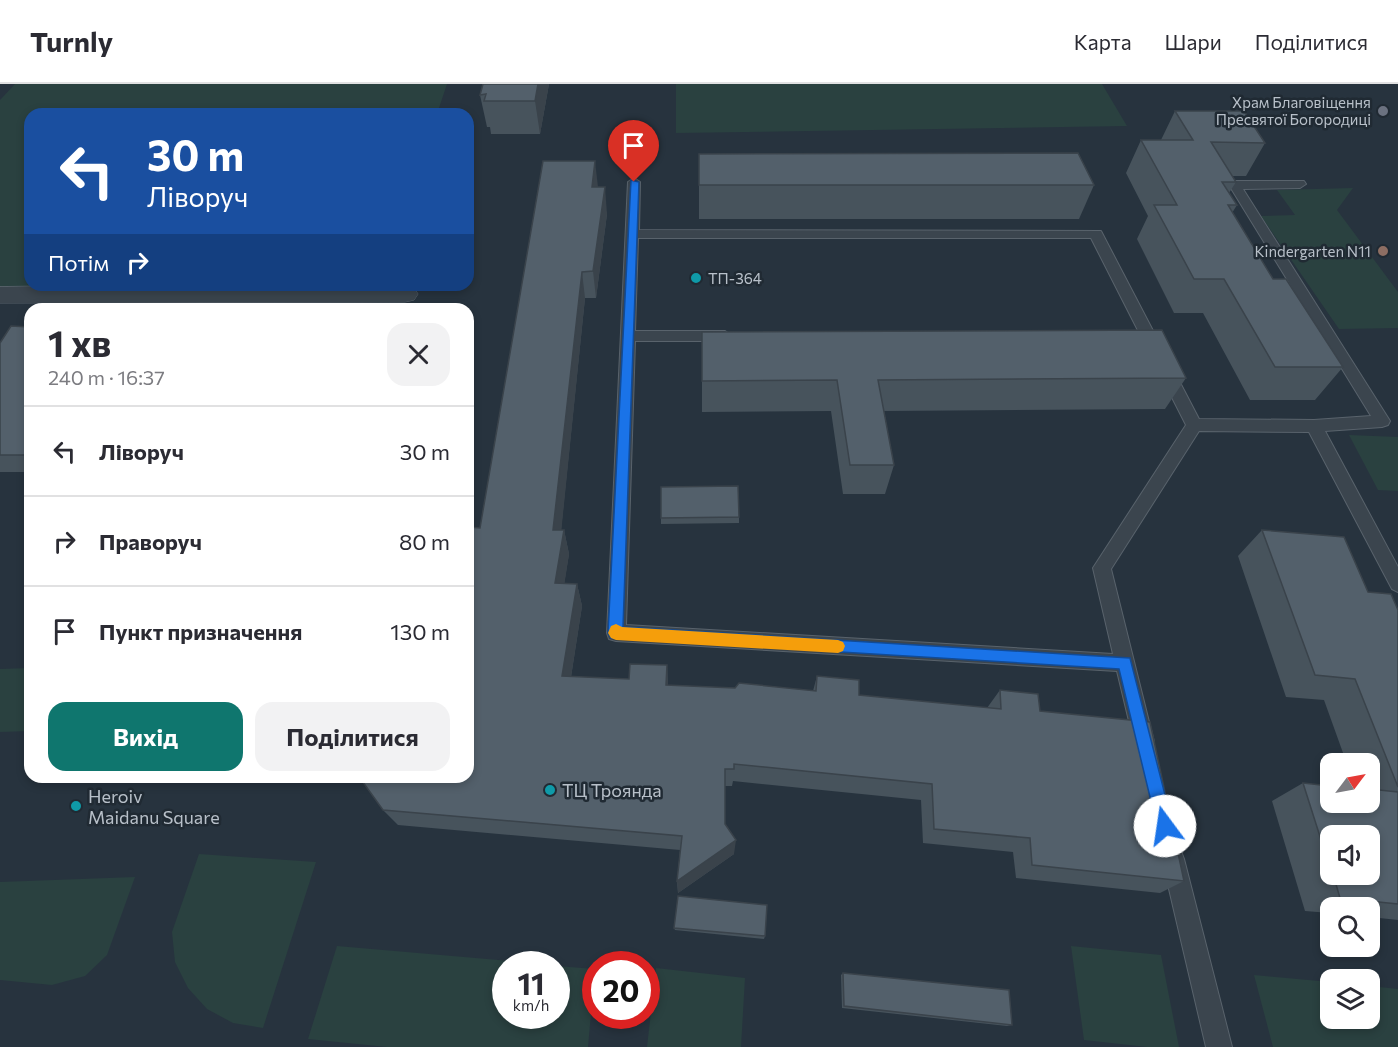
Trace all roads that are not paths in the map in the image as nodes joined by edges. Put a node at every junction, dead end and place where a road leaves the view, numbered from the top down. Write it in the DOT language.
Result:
graph roads {
  1 [pos="634,182"];
  2 [pos="1300,184"];
  3 [pos="632,234"];
  4 [pos="230,291"];
  5 [pos="0,295"];
  6 [pos="1125,333"];
  7 [pos="1148,333"];
  8 [pos="628,336"];
  9 [pos="734,336"];
  10 [pos="1194,425"];
  11 [pos="1314,426"];
  12 [pos="1398,584"];
  13 [pos="1125,663"];
  14 [pos="1148,756"];
  15 [pos="1168,837"];
  16 [pos="1219,1047"];
  1 -- 3 [label="lane"];
  2 -- 11 [label="lane"];
  3 -- 7 [label="lane"];
  3 -- 8 [label="lane"];
  4 -- 5 [label="street"];
  6 -- 7 [label="lane"];
  7 -- 10 [label="lane"];
  8 -- 9 [label="lane"];
  8 -- 13 [label="lane"];
  10 -- 11 [label="lane"];
  10 -- 13 [label="lane"];
  11 -- 12 [label="lane"];
  13 -- 14 [label="lane"];
  15 -- 16 [label="lane"];
}
